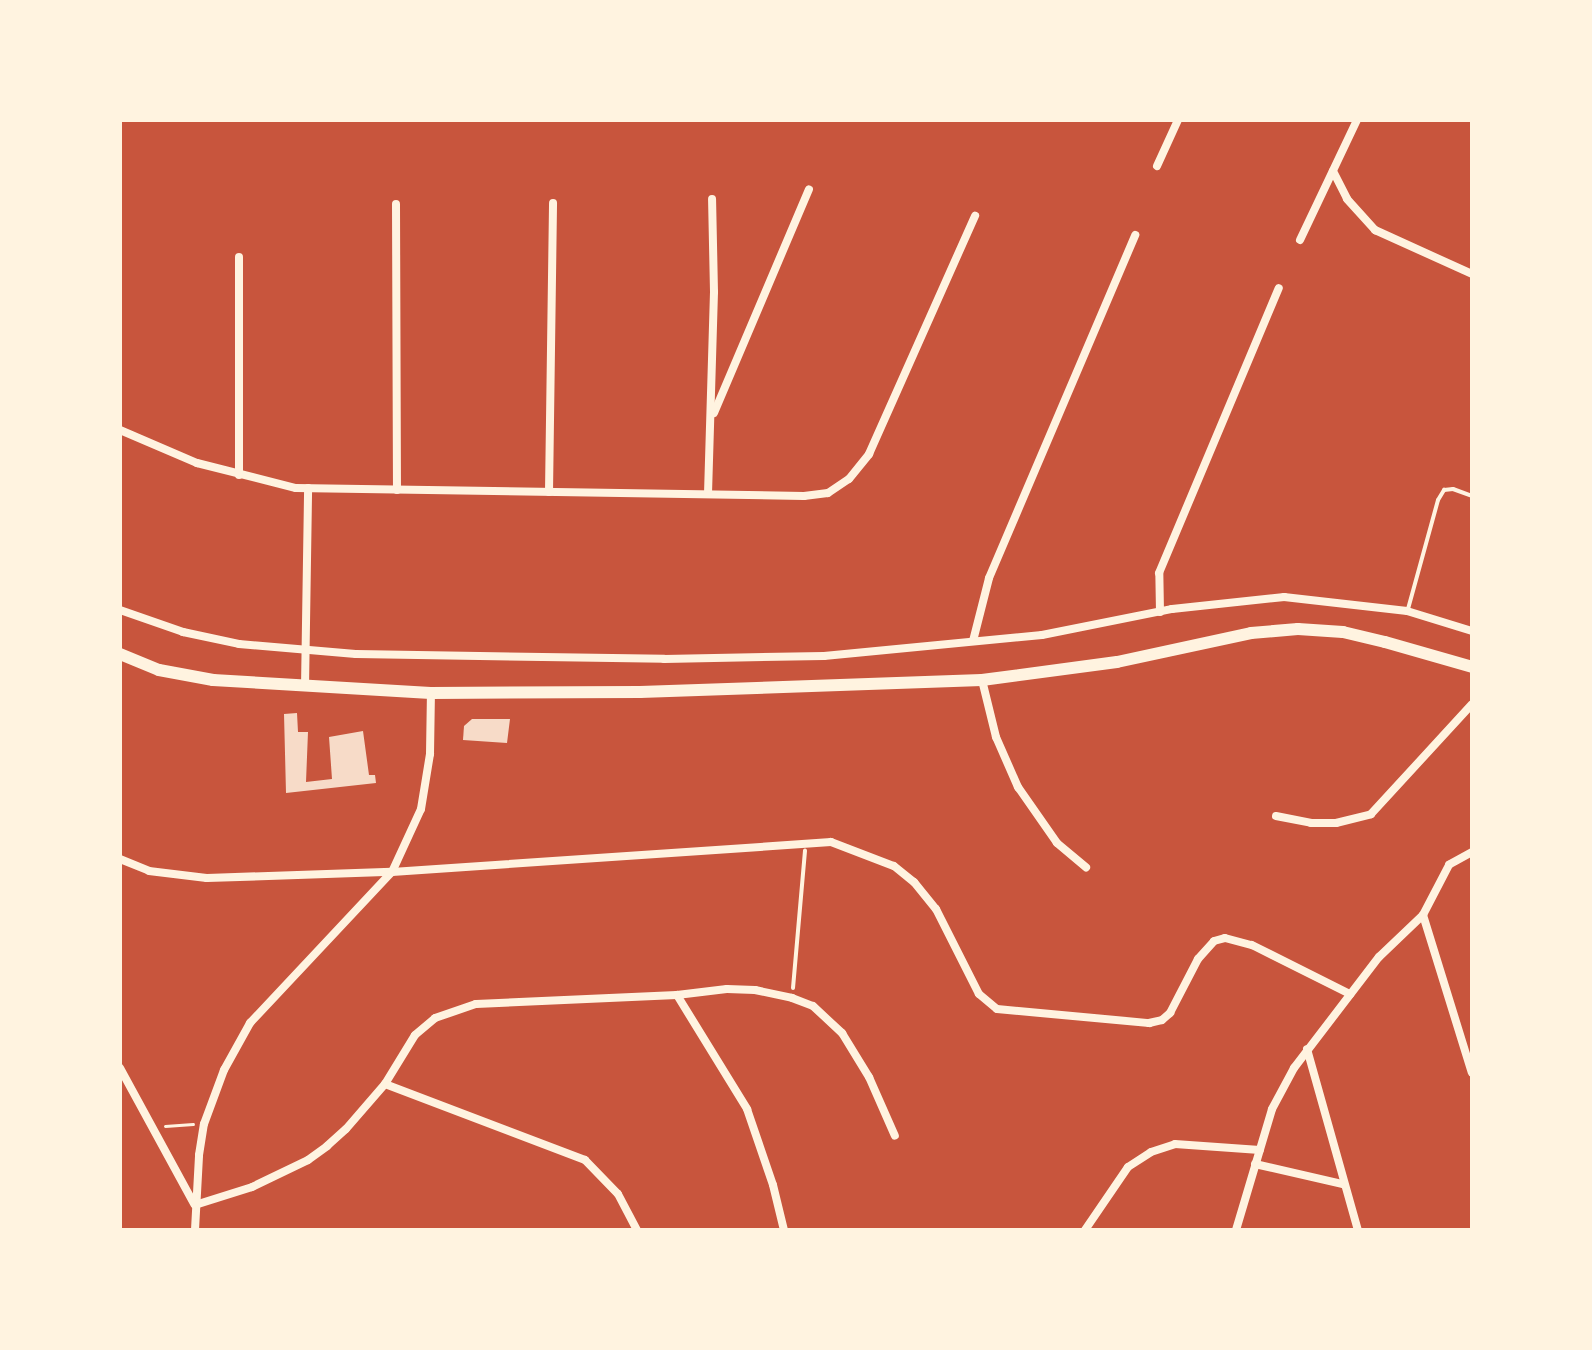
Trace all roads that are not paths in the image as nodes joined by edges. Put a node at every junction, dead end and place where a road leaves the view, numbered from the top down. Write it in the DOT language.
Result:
graph roads {
  1 [pos="1178,120"];
  2 [pos="1357,120"];
  3 [pos="1157,166"];
  4 [pos="1333,171"];
  5 [pos="809,189"];
  6 [pos="712,199"];
  7 [pos="553,203"];
  8 [pos="396,204"];
  9 [pos="975,216"];
  10 [pos="1135,235"];
  11 [pos="1300,240"];
  12 [pos="239,257"];
  13 [pos="1472,274"];
  14 [pos="1279,288"];
  15 [pos="712,418"];
  16 [pos="120,430"];
  17 [pos="239,475"];
  18 [pos="308,488"];
  19 [pos="397,490"];
  20 [pos="549,492"];
  21 [pos="708,494"];
  22 [pos="1472,496"];
  23 [pos="120,610"];
  24 [pos="1407,611"];
  25 [pos="1160,612"];
  26 [pos="1472,630"];
  27 [pos="973,641"];
  28 [pos="306,650"];
  29 [pos="120,654"];
  30 [pos="1472,667"];
  31 [pos="982,680"];
  32 [pos="305,688"];
  33 [pos="431,693"];
  34 [pos="1472,704"];
  35 [pos="1276,816"];
  36 [pos="805,851"];
  37 [pos="1472,852"];
  38 [pos="120,859"];
  39 [pos="1086,867"];
  40 [pos="392,872"];
  41 [pos="1423,915"];
  42 [pos="793,988"];
  43 [pos="1350,994"];
  44 [pos="677,995"];
  45 [pos="1307,1049"];
  46 [pos="120,1068"];
  47 [pos="1472,1073"];
  48 [pos="385,1084"];
  49 [pos="895,1136"];
  50 [pos="1260,1150"];
  51 [pos="1255,1164"];
  52 [pos="1342,1184"];
  53 [pos="195,1205"];
  54 [pos="195,1230"];
  55 [pos="637,1230"];
  56 [pos="784,1230"];
  57 [pos="1085,1230"];
  58 [pos="1236,1230"];
  59 [pos="1358,1230"];
  1 -- 3 [label="street"];
  2 -- 4 [label="street"];
  4 -- 11 [label="street"];
  4 -- 13 [label="street"];
  5 -- 15 [label="street"];
  6 -- 15 [label="street"];
  7 -- 20 [label="street"];
  8 -- 19 [label="street"];
  9 -- 21 [label="street"];
  10 -- 27 [label="street"];
  12 -- 17 [label="street"];
  14 -- 25 [label="street"];
  15 -- 21 [label="street"];
  16 -- 17 [label="street"];
  17 -- 18 [label="street"];
  18 -- 19 [label="street"];
  18 -- 28 [label="street"];
  19 -- 20 [label="street"];
  20 -- 21 [label="street"];
  22 -- 24 [label="lane"];
  23 -- 28 [label="street"];
  24 -- 25 [label="street"];
  24 -- 26 [label="street"];
  25 -- 27 [label="street"];
  27 -- 28 [label="street"];
  28 -- 32 [label="street"];
  29 -- 32 [label="main road"];
  30 -- 31 [label="main road"];
  31 -- 33 [label="main road"];
  31 -- 39 [label="street"];
  32 -- 33 [label="main road"];
  33 -- 40 [label="street"];
  34 -- 35 [label="street"];
  36 -- 42 [label="lane"];
  37 -- 41 [label="street"];
  38 -- 40 [label="street"];
  40 -- 43 [label="street"];
  40 -- 53 [label="street"];
  41 -- 43 [label="street"];
  41 -- 47 [label="street"];
  43 -- 45 [label="street"];
  44 -- 48 [label="street"];
  44 -- 49 [label="street"];
  44 -- 56 [label="street"];
  45 -- 50 [label="street"];
  45 -- 52 [label="street"];
  46 -- 53 [label="street"];
  48 -- 53 [label="street"];
  48 -- 55 [label="street"];
  50 -- 51 [label="street"];
  50 -- 57 [label="street"];
  51 -- 52 [label="street"];
  51 -- 58 [label="street"];
  52 -- 59 [label="street"];
  53 -- 54 [label="street"];
}
